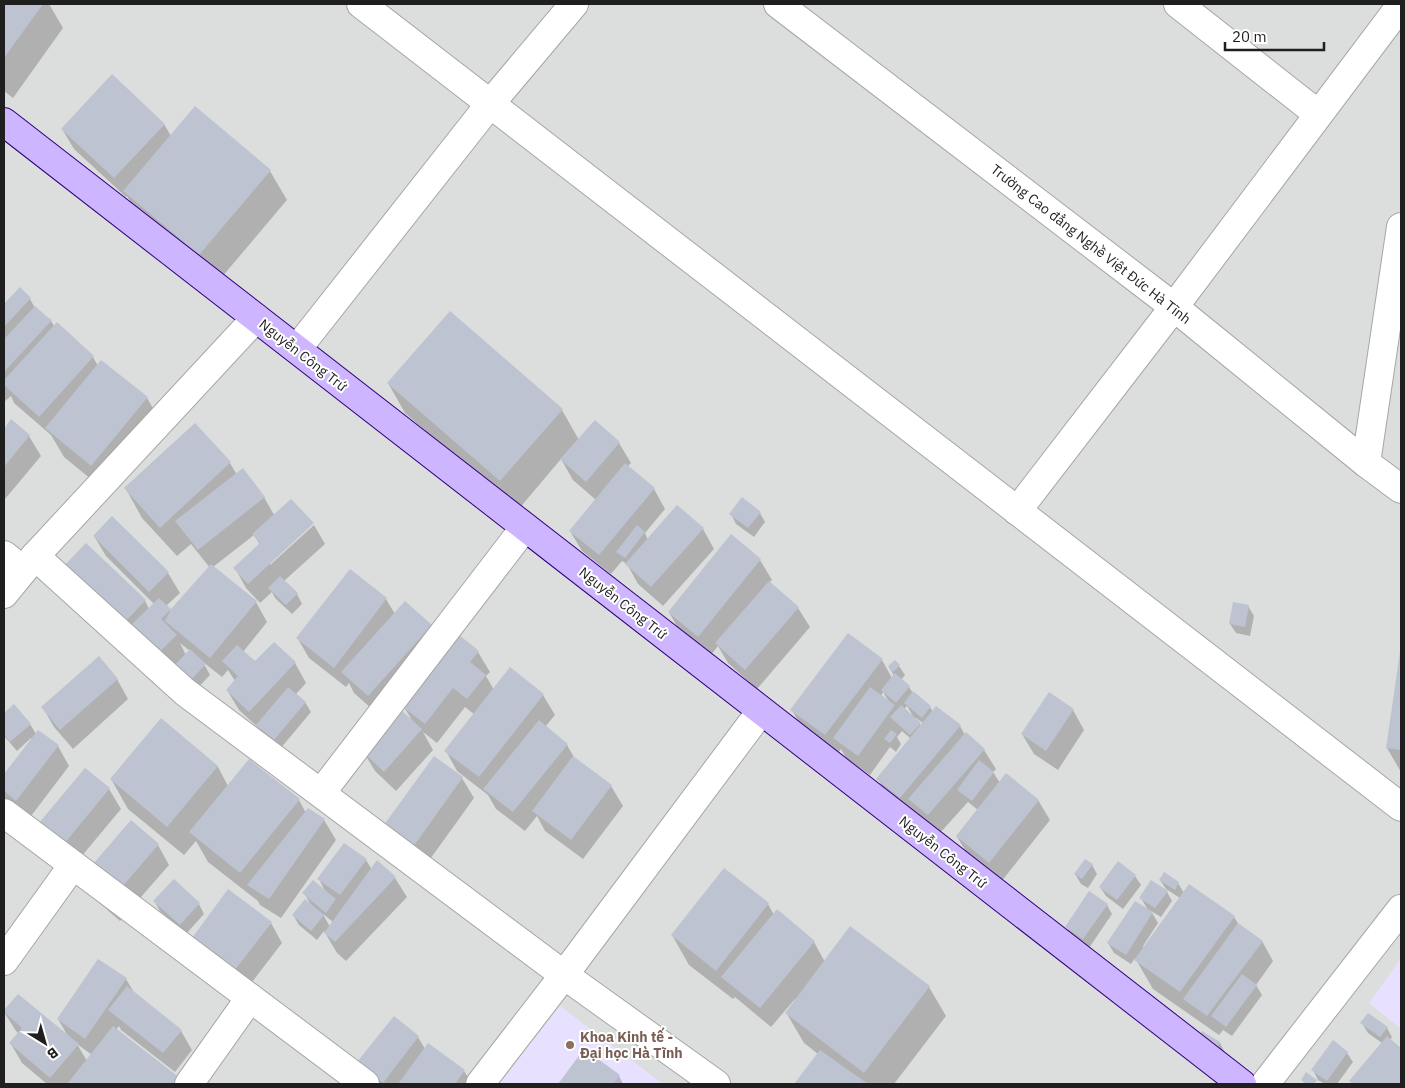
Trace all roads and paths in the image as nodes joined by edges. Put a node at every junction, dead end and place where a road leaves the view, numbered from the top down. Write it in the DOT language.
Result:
graph roads {
  1 [pos="361,4"];
  2 [pos="574,4"];
  3 [pos="778,4"];
  4 [pos="1178,4"];
  5 [pos="1401,5"];
  6 [pos="490,104"];
  7 [pos="1318,114"];
  8 [pos="4,122"];
  9 [pos="1401,227"];
  10 [pos="1174,307"];
  11 [pos="256,318"];
  12 [pos="296,349"];
  13 [pos="1366,463"];
  14 [pos="1401,489"];
  15 [pos="1017,511"];
  16 [pos="525,527"];
  17 [pos="21,560"];
  18 [pos="4,594"];
  19 [pos="761,711"];
  20 [pos="321,793"];
  21 [pos="1401,807"];
  22 [pos="4,813"];
  23 [pos="73,865"];
  24 [pos="1401,909"];
  25 [pos="4,961"];
  26 [pos="564,975"];
  27 [pos="250,998"];
  28 [pos="189,1084"];
  29 [pos="365,1084"];
  30 [pos="480,1084"];
  31 [pos="716,1084"];
  32 [pos="1242,1084"];
  33 [pos="1265,1084"];
  1 -- 6 [label="street"];
  2 -- 6 [label="street"];
  3 -- 10 [label="street, Trường Cao đẳng Nghề Việt Đức Hà Tĩnh"];
  4 -- 7 [label="street"];
  5 -- 7 [label="street"];
  6 -- 12 [label="street"];
  6 -- 15 [label="street"];
  7 -- 10 [label="street"];
  8 -- 11 [label="main road, Nguyễn Công Trứ"];
  9 -- 13 [label="street"];
  10 -- 13 [label="street, Trường Cao đẳng Nghề Việt Đức Hà Tĩnh"];
  10 -- 15 [label="street"];
  11 -- 12 [label="main road, Nguyễn Công Trứ"];
  11 -- 17 [label="street"];
  12 -- 16 [label="main road, Nguyễn Công Trứ"];
  13 -- 14 [label="street, Trường Cao đẳng Nghề Việt Đức Hà Tĩnh"];
  15 -- 21 [label="street"];
  16 -- 19 [label="main road, Nguyễn Công Trứ"];
  16 -- 20 [label="street"];
  17 -- 18 [label="street"];
  17 -- 20 [label="street"];
  19 -- 26 [label="street"];
  19 -- 32 [label="main road, Nguyễn Công Trứ"];
  20 -- 26 [label="street"];
  22 -- 23 [label="street"];
  23 -- 25 [label="street"];
  23 -- 27 [label="street"];
  24 -- 33 [label="street"];
  26 -- 30 [label="street"];
  26 -- 31 [label="street"];
  27 -- 28 [label="street"];
  27 -- 29 [label="street"];
}
